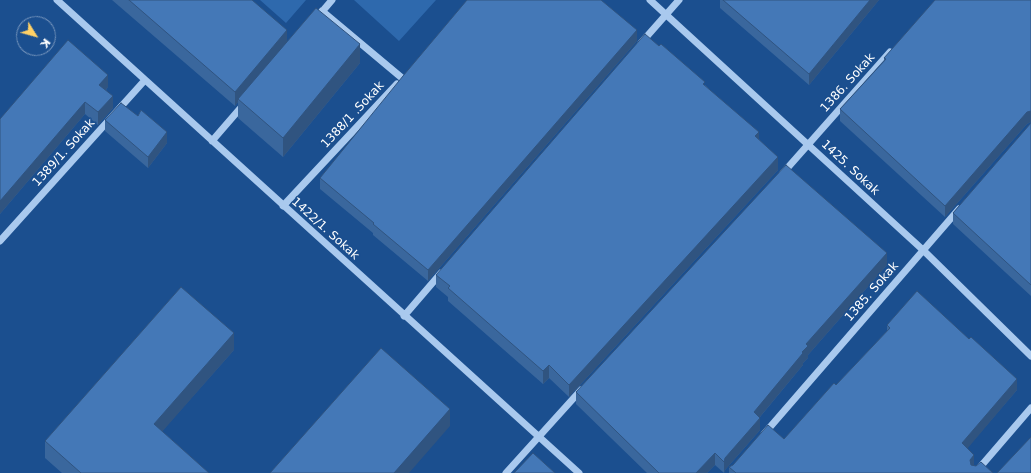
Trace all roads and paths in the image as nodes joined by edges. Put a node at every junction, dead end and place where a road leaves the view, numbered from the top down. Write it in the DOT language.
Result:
graph roads {
  1 [pos="57,0"];
  2 [pos="332,0"];
  3 [pos="650,0"];
  4 [pos="679,0"];
  5 [pos="322,11"];
  6 [pos="666,14"];
  7 [pos="307,29"];
  8 [pos="896,46"];
  9 [pos="634,50"];
  10 [pos="408,72"];
  11 [pos="402,78"];
  12 [pos="145,80"];
  13 [pos="247,100"];
  14 [pos="212,141"];
  15 [pos="808,145"];
  16 [pos="776,180"];
  17 [pos="964,203"];
  18 [pos="283,206"];
  19 [pos="0,241"];
  20 [pos="923,250"];
  21 [pos="446,267"];
  22 [pos="404,316"];
  23 [pos="1031,356"];
  24 [pos="587,384"];
  25 [pos="1031,408"];
  26 [pos="538,437"];
  27 [pos="761,437"];
  28 [pos="506,473"];
  29 [pos="579,473"];
  30 [pos="975,473"];
  1 -- 12 [label="street, 1422/1. Sokak"];
  2 -- 5 [label="street"];
  3 -- 6 [label="street, 1425. Sokak"];
  4 -- 6 [label="street"];
  5 -- 7 [label="street"];
  5 -- 11 [label="street"];
  6 -- 9 [label="street"];
  6 -- 15 [label="street, 1425. Sokak"];
  8 -- 15 [label="street, 1386. Sokak"];
  10 -- 11 [label="street, 1388/1 .Sokak"];
  11 -- 18 [label="street, 1388/1 .Sokak"];
  12 -- 14 [label="street, 1422/1. Sokak"];
  12 -- 19 [label="street, 1389/1. Sokak"];
  13 -- 14 [label="street"];
  14 -- 18 [label="street, 1422/1. Sokak"];
  15 -- 16 [label="street, 1386. Sokak"];
  15 -- 20 [label="street, 1425. Sokak"];
  17 -- 20 [label="street, 1385. Sokak"];
  18 -- 22 [label="street, 1422/1. Sokak"];
  20 -- 23 [label="street, 1425. Sokak"];
  20 -- 27 [label="street, 1385. Sokak"];
  21 -- 22 [label="street"];
  22 -- 26 [label="street, 1422/1. Sokak"];
  24 -- 26 [label="street"];
  25 -- 30 [label="street"];
  26 -- 28 [label="street"];
  26 -- 29 [label="street, 1422/1. Sokak"];
}
